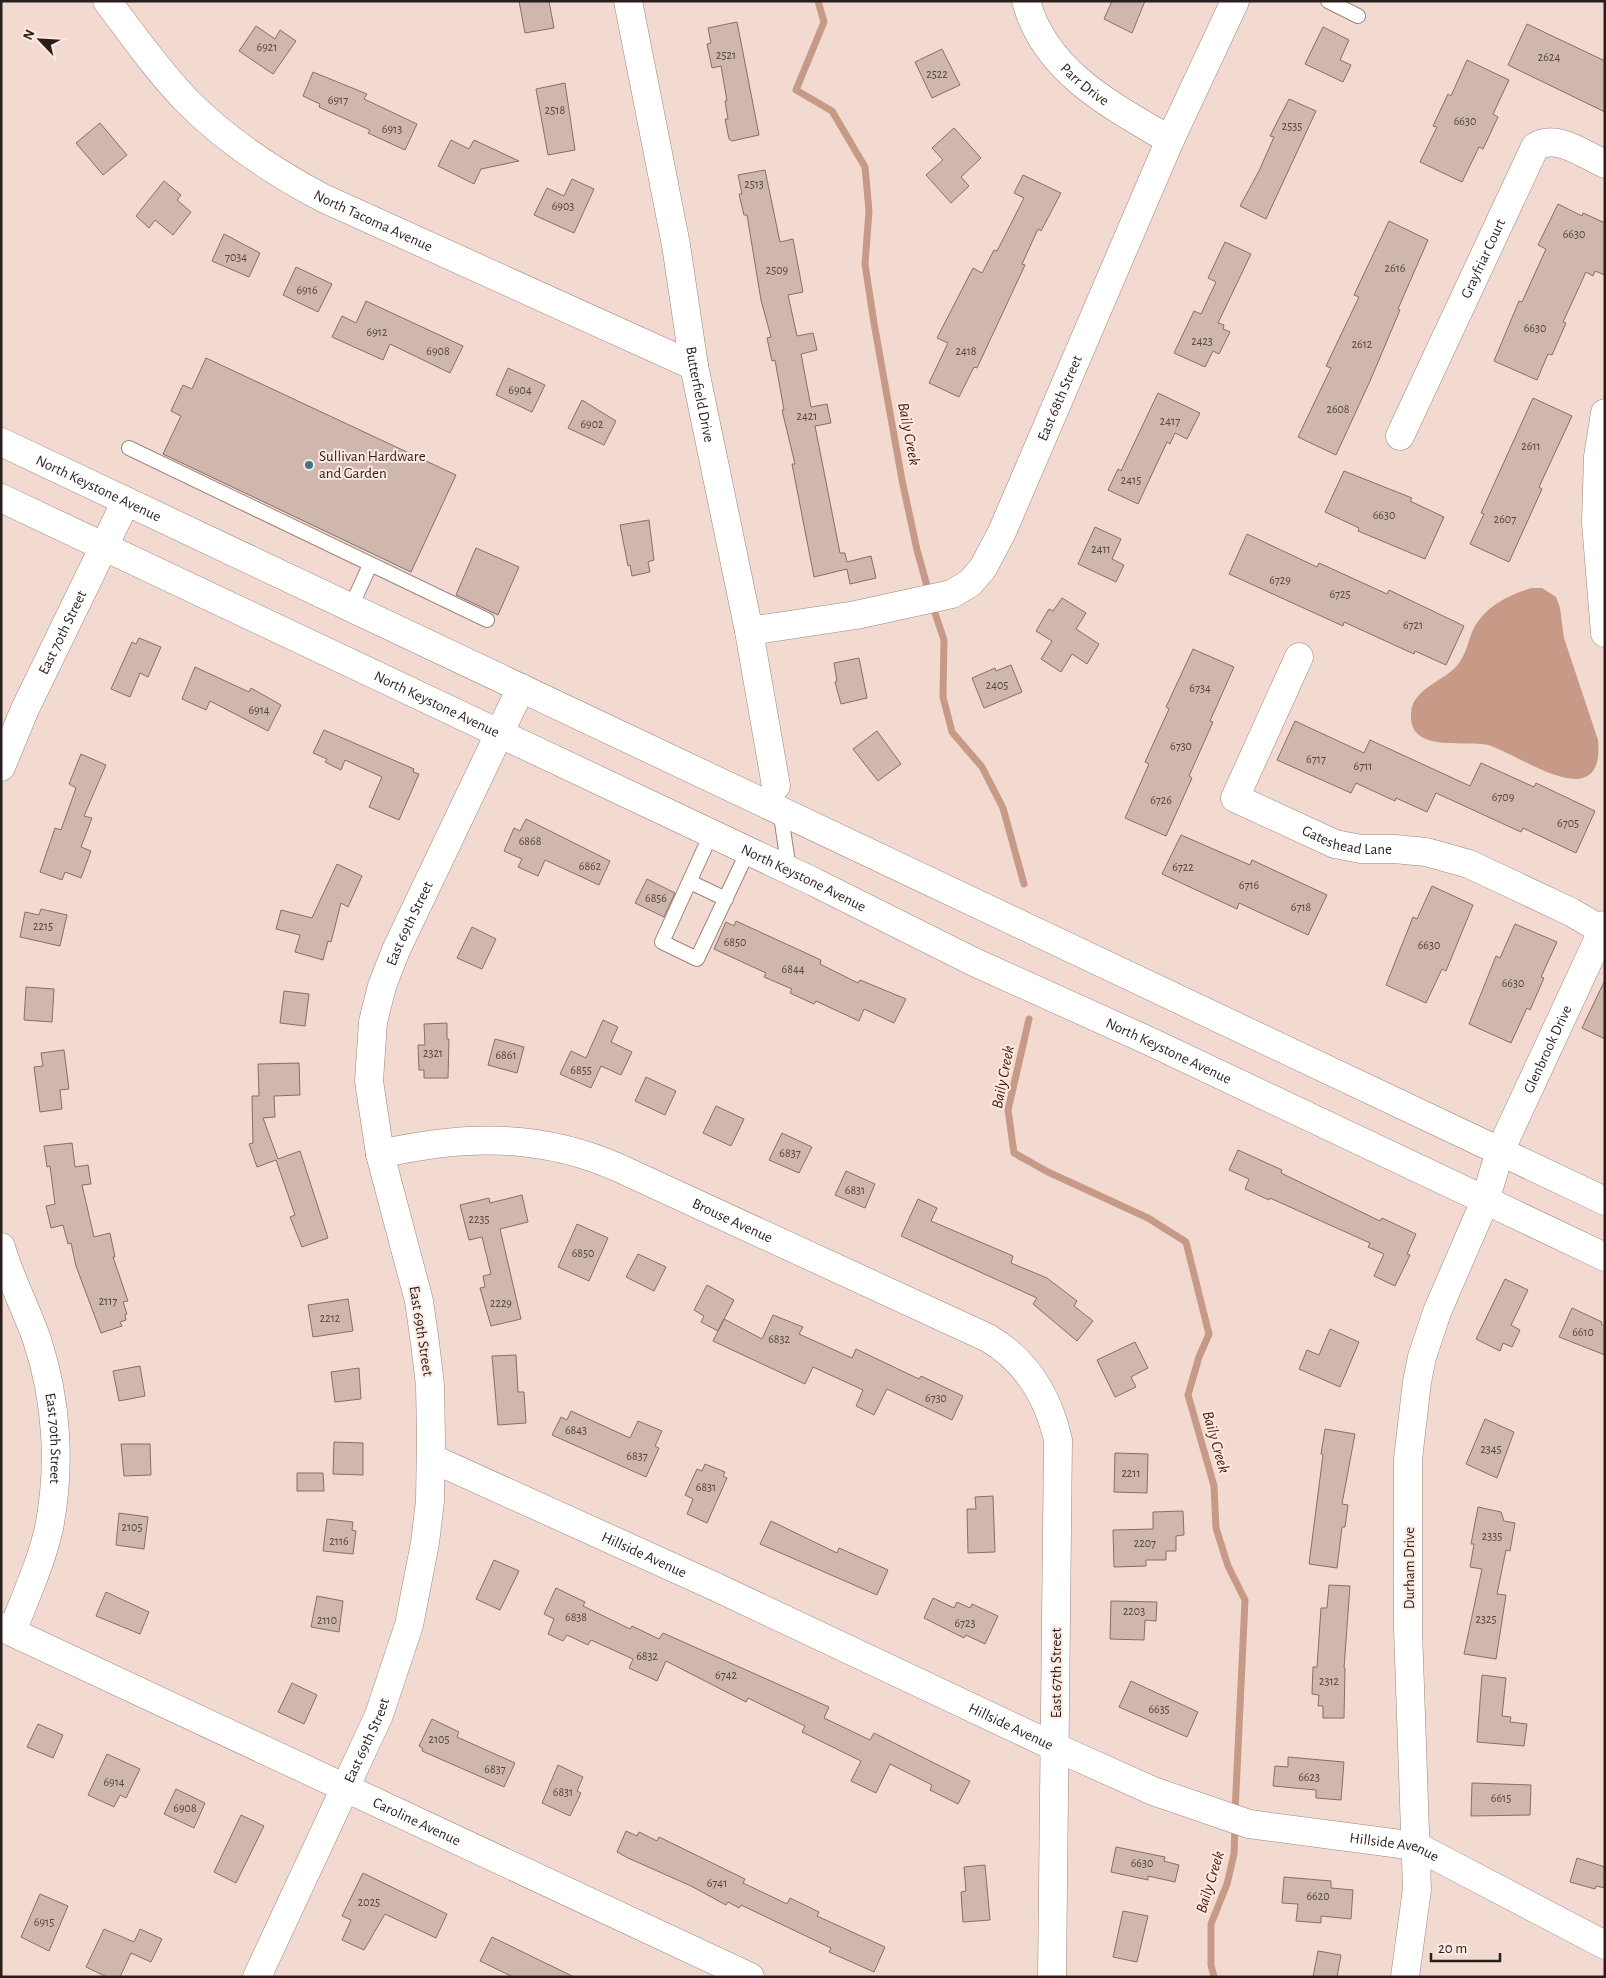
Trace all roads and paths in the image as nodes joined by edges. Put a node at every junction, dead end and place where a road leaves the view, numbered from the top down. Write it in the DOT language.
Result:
graph roads {
  1 [pos="107,1"];
  2 [pos="628,1"];
  3 [pos="1026,1"];
  4 [pos="1235,1"];
  5 [pos="1328,1"];
  6 [pos="1358,16"];
  7 [pos="1170,140"];
  8 [pos="1605,164"];
  9 [pos="694,366"];
  10 [pos="1605,413"];
  11 [pos="1400,436"];
  12 [pos="1,442"];
  13 [pos="129,448"];
  14 [pos="1,498"];
  15 [pos="126,501"];
  16 [pos="104,547"];
  17 [pos="370,565"];
  18 [pos="351,607"];
  19 [pos="488,620"];
  20 [pos="749,631"];
  21 [pos="1605,633"];
  22 [pos="1299,657"];
  23 [pos="521,688"];
  24 [pos="499,733"];
  25 [pos="1,767"];
  26 [pos="778,798"];
  27 [pos="712,834"];
  28 [pos="748,851"];
  29 [pos="789,870"];
  30 [pos="690,882"];
  31 [pos="726,899"];
  32 [pos="1604,929"];
  33 [pos="380,1154"];
  34 [pos="1496,1162"];
  35 [pos="1485,1200"];
  36 [pos="1605,1201"];
  37 [pos="1,1247"];
  38 [pos="1605,1257"];
  39 [pos="1046,1400"];
  40 [pos="431,1458"];
  41 [pos="7,1629"];
  42 [pos="1055,1747"];
  43 [pos="346,1786"];
  44 [pos="1416,1846"];
  45 [pos="1605,1945"];
  46 [pos="257,1977"];
  47 [pos="750,1977"];
  48 [pos="1052,1977"];
  49 [pos="1405,1977"];
  1 -- 9 [label="street, North Tacoma Avenue"];
  2 -- 9 [label="street, Butterfield Drive"];
  3 -- 7 [label="street, Parr Drive"];
  4 -- 7 [label="street, East 68th Street"];
  5 -- 6 [label="lane"];
  7 -- 20 [label="street, East 68th Street"];
  8 -- 11 [label="street, Grayfriar Court"];
  9 -- 20 [label="street, Butterfield Drive"];
  10 -- 21 [label="street"];
  12 -- 15 [label="street, North Keystone Avenue"];
  13 -- 17 [label="lane"];
  14 -- 16 [label="street, North Keystone Avenue"];
  15 -- 16 [label="street, East 70th Street"];
  15 -- 18 [label="street, North Keystone Avenue"];
  16 -- 24 [label="street, North Keystone Avenue"];
  16 -- 25 [label="street, East 70th Street"];
  17 -- 18 [label="lane"];
  17 -- 19 [label="lane"];
  18 -- 23 [label="street, North Keystone Avenue"];
  20 -- 26 [label="street, Butterfield Drive"];
  22 -- 32 [label="street, Gateshead Lane"];
  23 -- 24 [label="street, East 69th Street"];
  23 -- 26 [label="street, North Keystone Avenue"];
  24 -- 27 [label="street, North Keystone Avenue"];
  24 -- 33 [label="street, East 69th Street"];
  26 -- 29 [label="lane"];
  26 -- 34 [label="street, North Keystone Avenue"];
  27 -- 28 [label="street, North Keystone Avenue"];
  27 -- 30 [label="lane"];
  28 -- 29 [label="street, North Keystone Avenue"];
  28 -- 31 [label="lane"];
  29 -- 35 [label="street, North Keystone Avenue"];
  30 -- 31 [label="lane"];
  30 -- 31 [label="lane"];
  32 -- 34 [label="street, Glenbrook Drive"];
  33 -- 39 [label="street, Brouse Avenue"];
  33 -- 40 [label="street, East 69th Street"];
  34 -- 35 [label="street, Durham Drive"];
  34 -- 36 [label="street, North Keystone Avenue"];
  35 -- 38 [label="street, North Keystone Avenue"];
  35 -- 44 [label="street, Durham Drive"];
  37 -- 41 [label="street, East 70th Street"];
  39 -- 42 [label="street, East 67th Street"];
  40 -- 42 [label="street, Hillside Avenue"];
  40 -- 43 [label="street, East 69th Street"];
  41 -- 43 [label="street, Caroline Avenue"];
  42 -- 44 [label="street, Hillside Avenue"];
  42 -- 48 [label="street, East 67th Street"];
  43 -- 46 [label="street, East 69th Street"];
  43 -- 47 [label="street, Caroline Avenue"];
  44 -- 45 [label="street, Hillside Avenue"];
  44 -- 49 [label="street, Durham Drive"];
}
